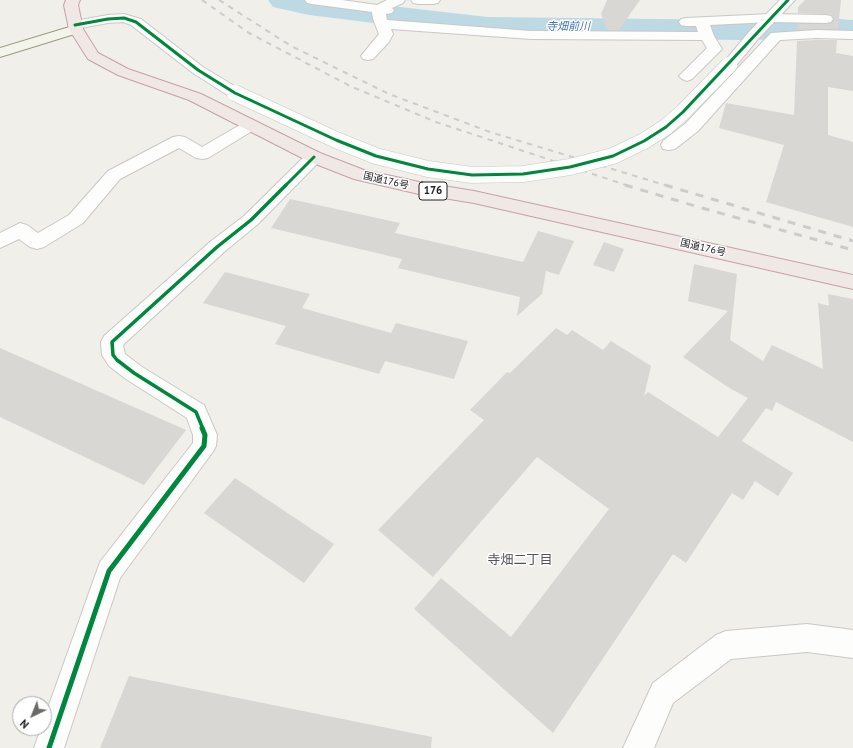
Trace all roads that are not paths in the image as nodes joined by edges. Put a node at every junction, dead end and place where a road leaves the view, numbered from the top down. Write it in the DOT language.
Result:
graph roads {
  1 [pos="73,0"];
  2 [pos="312,0"];
  3 [pos="398,0"];
  4 [pos="418,0"];
  5 [pos="433,0"];
  6 [pos="788,0"];
  7 [pos="381,14"];
  8 [pos="769,20"];
  9 [pos="838,20"];
  10 [pos="702,21"];
  11 [pos="686,22"];
  12 [pos="75,27"];
  13 [pos="853,35"];
  14 [pos="707,36"];
  15 [pos="0,53"];
  16 [pos="368,56"];
  17 [pos="687,76"];
  18 [pos="251,125"];
  19 [pos="669,144"];
  20 [pos="314,157"];
  21 [pos="0,241"];
  22 [pos="853,282"];
  23 [pos="853,644"];
  24 [pos="49,748"];
  25 [pos="638,748"];
  1 -- 12 [label="highway, 国道176号 / 176"];
  2 -- 7 [label="street"];
  3 -- 7 [label="street"];
  4 -- 5 [label="street"];
  6 -- 8 [label="street"];
  7 -- 14 [label="street"];
  7 -- 16 [label="street"];
  8 -- 9 [label="street"];
  8 -- 10 [label="street"];
  8 -- 12 [label="street, bridge"];
  10 -- 11 [label="street"];
  10 -- 14 [label="street"];
  12 -- 15 [label="main road"];
  12 -- 18 [label="highway, 国道176号 / 176"];
  13 -- 19 [label="street"];
  14 -- 17 [label="street"];
  18 -- 20 [label="highway, 国道176号 / 176"];
  18 -- 21 [label="street"];
  20 -- 22 [label="highway, 国道176号 / 176"];
  20 -- 24 [label="street"];
  23 -- 25 [label="street"];
}
